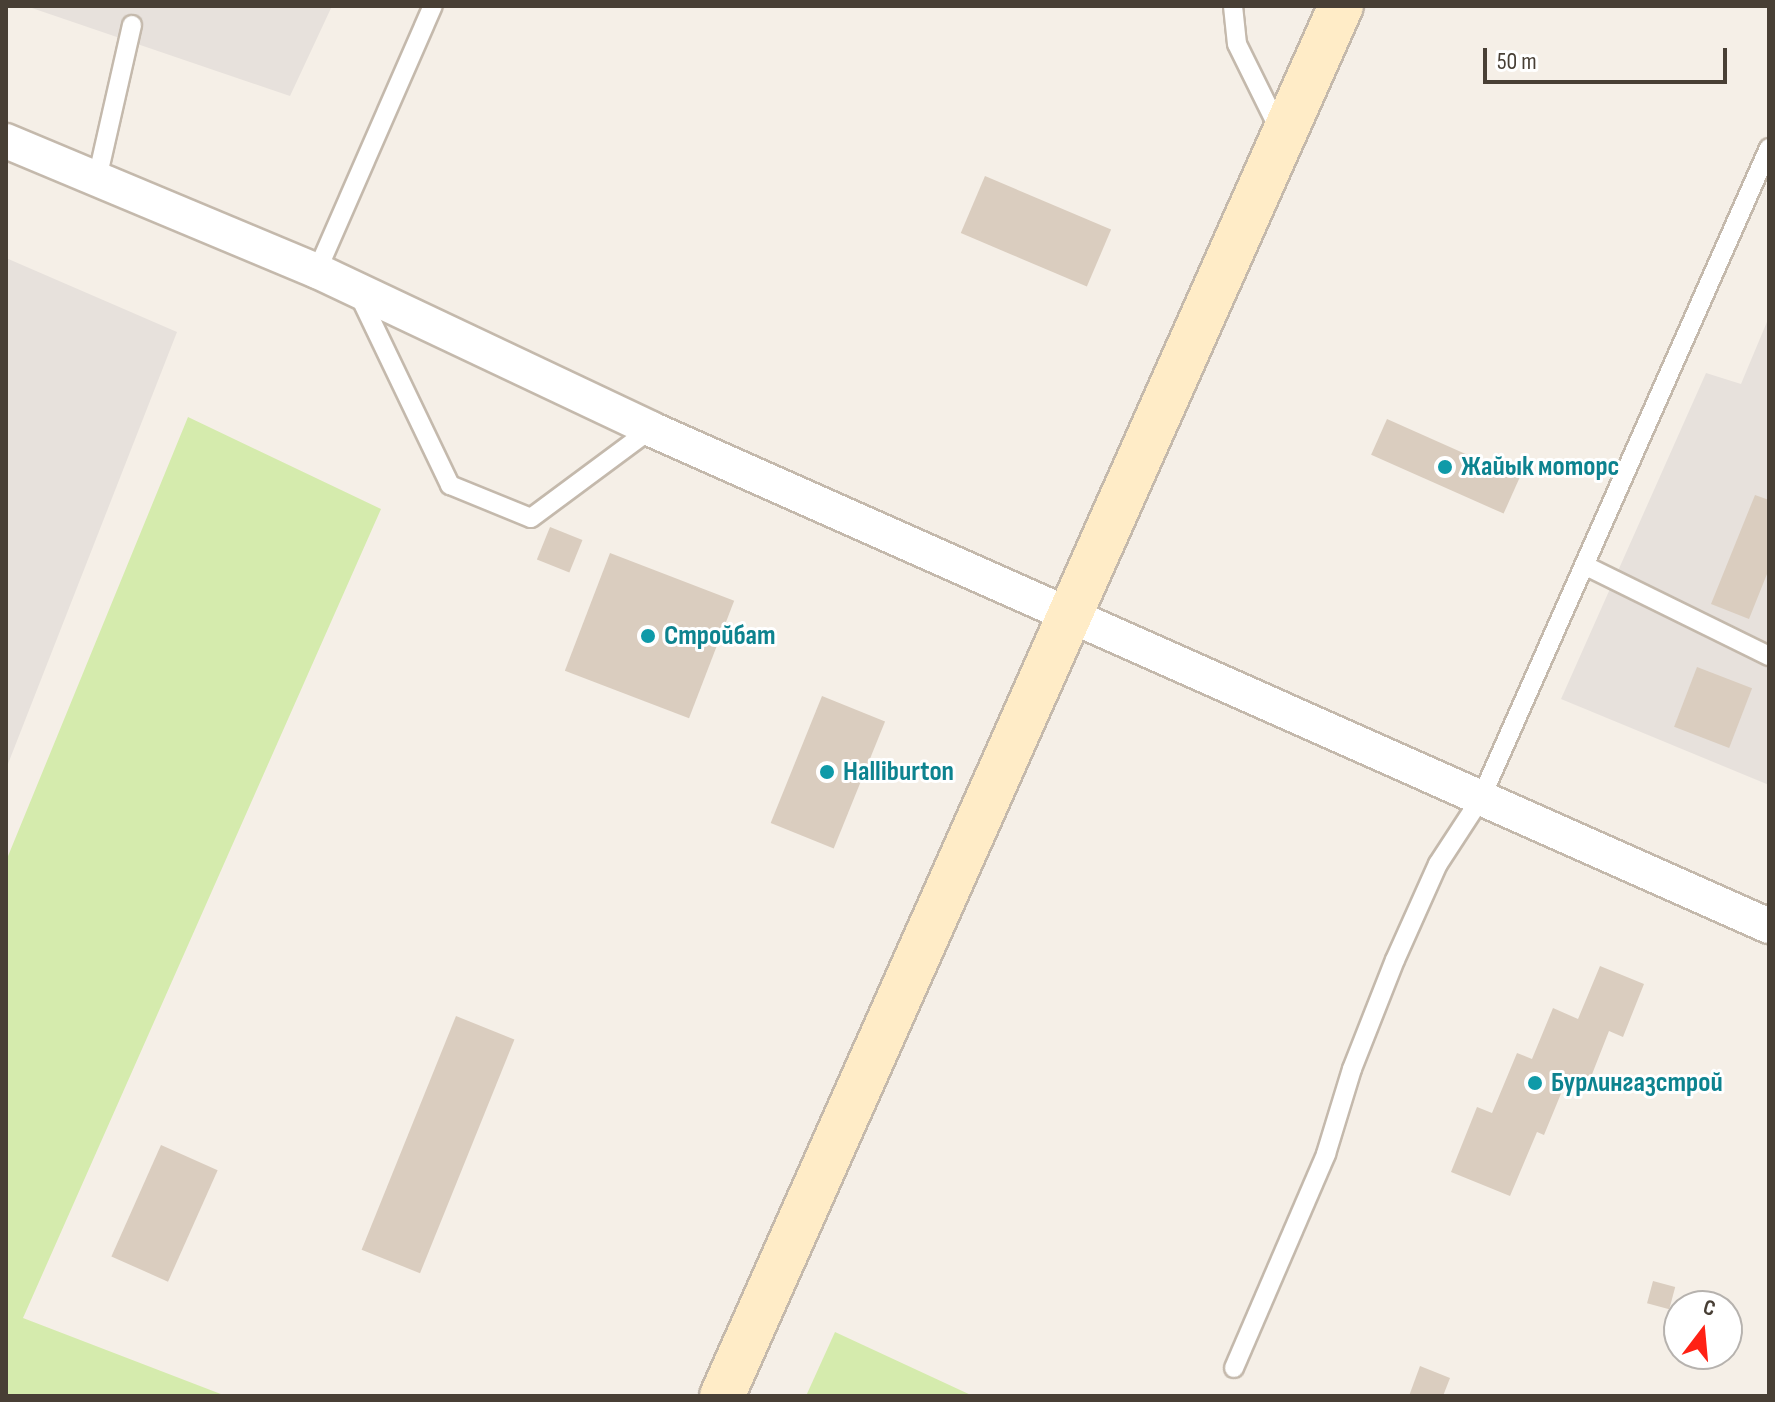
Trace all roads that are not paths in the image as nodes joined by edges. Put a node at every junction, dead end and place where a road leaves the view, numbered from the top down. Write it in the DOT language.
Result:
graph roads {
  1 [pos="433,6"];
  2 [pos="1233,6"];
  3 [pos="1341,6"];
  4 [pos="132,25"];
  5 [pos="1284,139"];
  6 [pos="6,141"];
  7 [pos="1769,148"];
  8 [pos="97,179"];
  9 [pos="317,271"];
  10 [pos="359,295"];
  11 [pos="651,429"];
  12 [pos="1588,567"];
  13 [pos="1072,616"];
  14 [pos="1769,656"];
  15 [pos="1481,798"];
  16 [pos="1769,926"];
  17 [pos="1234,1368"];
  18 [pos="722,1396"];
  1 -- 9 [label="lane"];
  2 -- 5 [label="lane"];
  3 -- 5 [label="main road"];
  4 -- 8 [label="lane"];
  5 -- 13 [label="main road"];
  6 -- 8 [label="street"];
  7 -- 12 [label="lane"];
  8 -- 9 [label="street"];
  9 -- 10 [label="street"];
  10 -- 11 [label="street"];
  10 -- 11 [label="lane"];
  11 -- 13 [label="street"];
  12 -- 14 [label="lane"];
  12 -- 15 [label="lane"];
  13 -- 15 [label="street"];
  13 -- 18 [label="main road"];
  15 -- 16 [label="street"];
  15 -- 17 [label="lane"];
}
